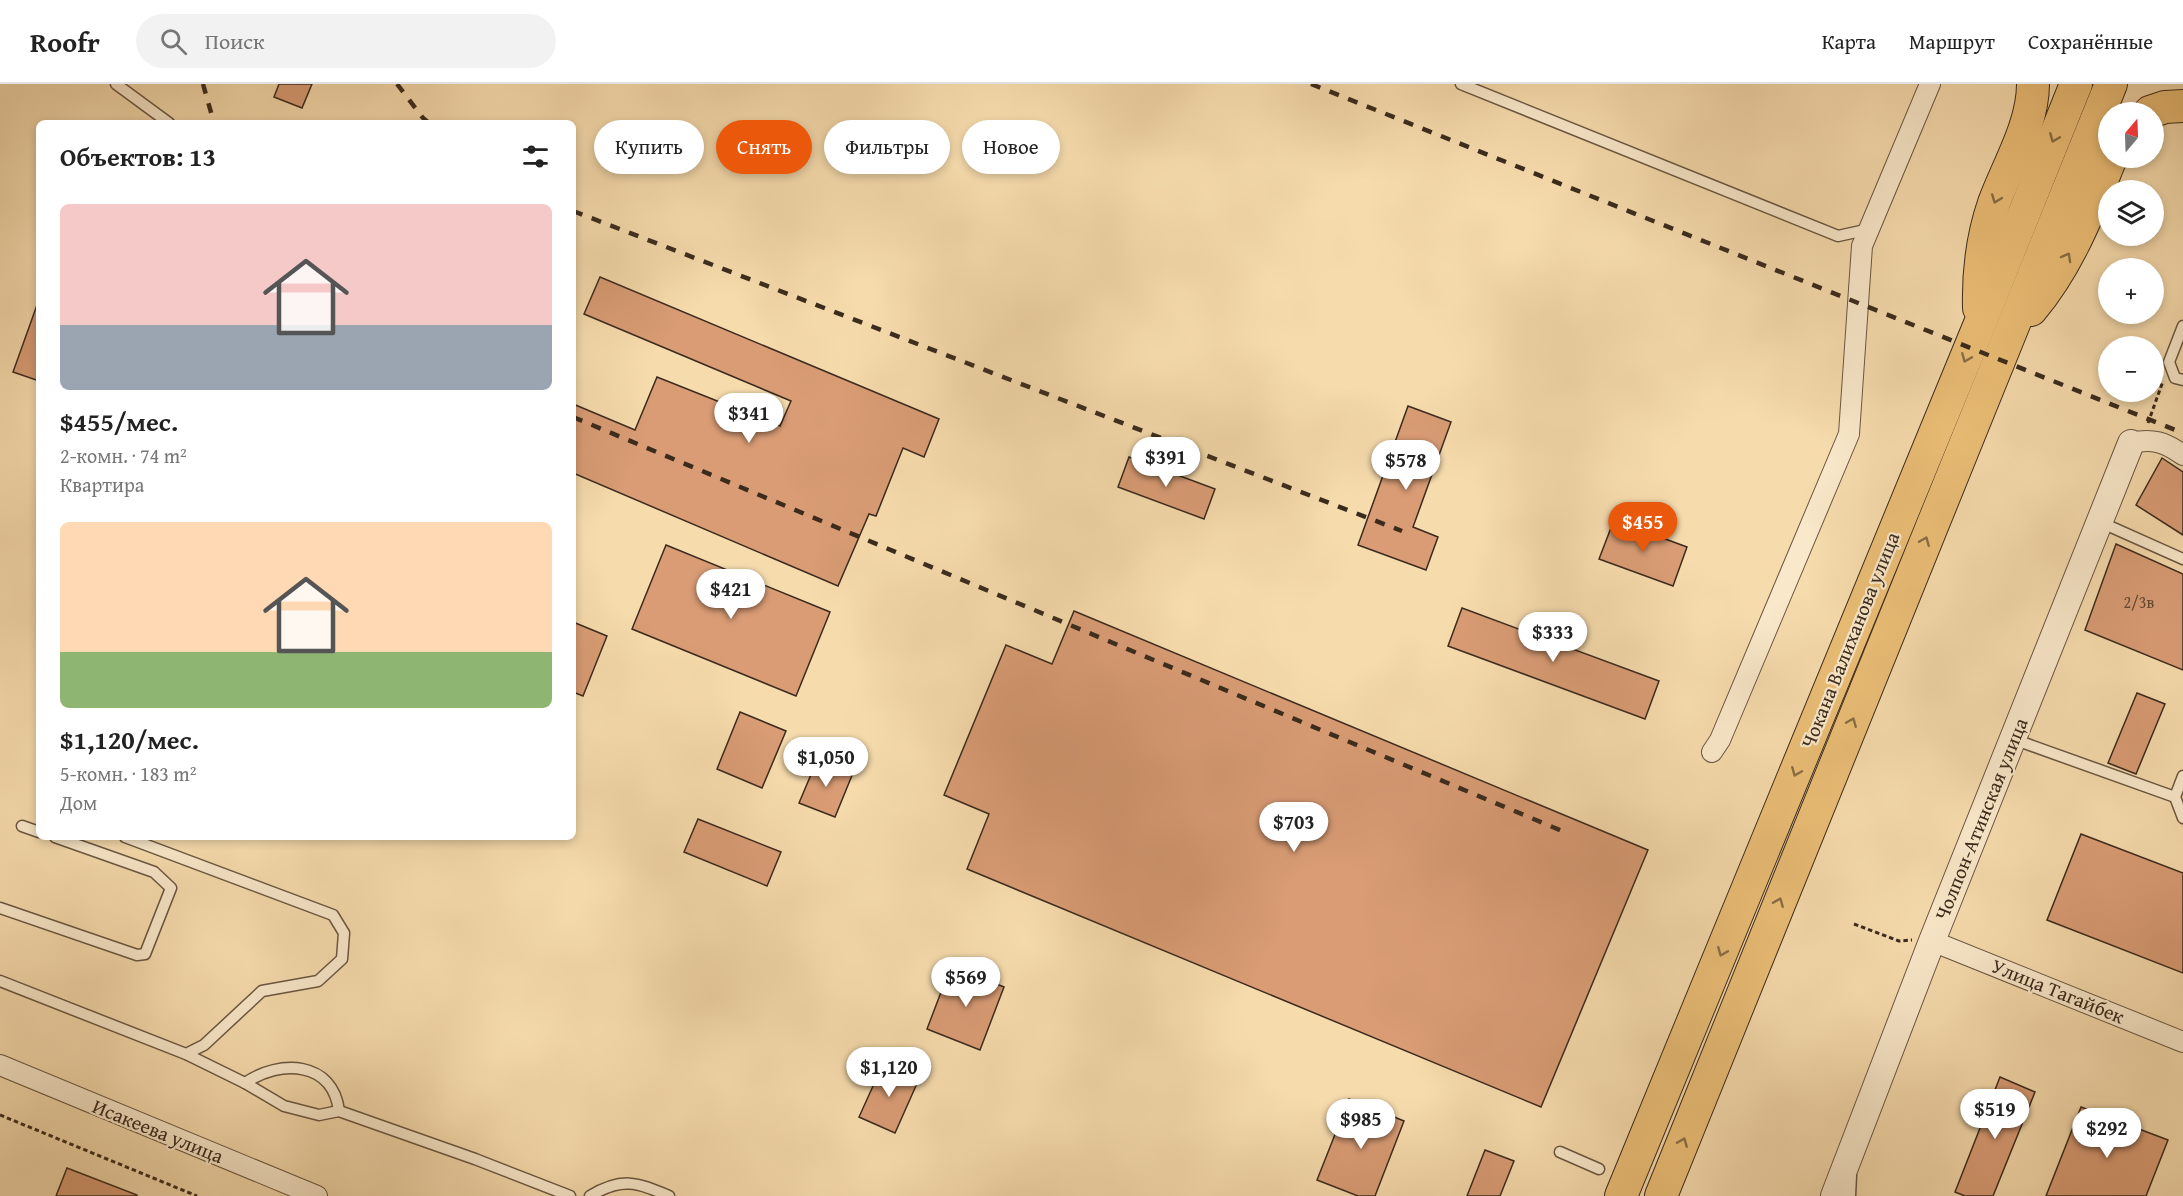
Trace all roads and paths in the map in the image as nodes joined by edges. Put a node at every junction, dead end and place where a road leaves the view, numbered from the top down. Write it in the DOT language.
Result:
graph roads {
  1 [pos="116,84"];
  2 [pos="1461,84"];
  3 [pos="1930,84"];
  4 [pos="2033,84"];
  5 [pos="2076,84"];
  6 [pos="2111,84"];
  7 [pos="2183,106"];
  8 [pos="2164,107"];
  9 [pos="165,120"];
  10 [pos="2107,168"];
  11 [pos="1870,229"];
  12 [pos="2183,326"];
  13 [pos="1993,332"];
  14 [pos="2169,362"];
  15 [pos="2183,380"];
  16 [pos="2136,442"];
  17 [pos="2183,455"];
  18 [pos="2100,522"];
  19 [pos="2183,559"];
  20 [pos="2013,739"];
  21 [pos="1712,752"];
  22 [pos="2183,776"];
  23 [pos="2175,798"];
  24 [pos="2183,819"];
  25 [pos="22,826"];
  26 [pos="36,831"];
  27 [pos="63,840"];
  28 [pos="133,840"];
  29 [pos="0,908"];
  30 [pos="1854,924"];
  31 [pos="1899,941"];
  32 [pos="1932,941"];
  33 [pos="0,981"];
  34 [pos="2183,1042"];
  35 [pos="186,1054"];
  36 [pos="0,1065"];
  37 [pos="245,1083"];
  38 [pos="339,1111"];
  39 [pos="0,1115"];
  40 [pos="1853,1148"];
  41 [pos="1560,1152"];
  42 [pos="1599,1169"];
  43 [pos="1624,1189"];
  44 [pos="197,1196"];
  45 [pos="317,1196"];
  46 [pos="570,1196"];
  47 [pos="590,1196"];
  48 [pos="669,1196"];
  49 [pos="1661,1196"];
  50 [pos="1834,1196"];
  51 [pos="1850,1196"];
  1 -- 9 [label="lane"];
  2 -- 11 [label="lane"];
  3 -- 11 [label="street"];
  4 -- 13 [label="main road, one-way"];
  5 -- 13 [label="main road, Чокана Валиханова улица, one-way"];
  6 -- 13 [label="main road, Чокана Валиханова улица"];
  7 -- 8 [label="main road"];
  13 -- 10 [label="main road, one-way"];
  11 -- 21 [label="street"];
  12 -- 14 [label="lane"];
  13 -- 43 [label="main road, Чокана Валиханова улица, one-way"];
  49 -- 13 [label="main road, Чокана Валиханова улица, one-way"];
  14 -- 15 [label="lane"];
  14 -- 16 [label="path"];
  16 -- 17 [label="street"];
  16 -- 18 [label="street, Чолпон-Атинская улица"];
  18 -- 19 [label="lane"];
  18 -- 20 [label="street, Чолпон-Атинская улица"];
  20 -- 23 [label="lane"];
  20 -- 32 [label="street, Чолпон-Атинская улица"];
  22 -- 23 [label="lane"];
  23 -- 24 [label="lane"];
  25 -- 26 [label="lane"];
  27 -- 29 [label="lane"];
  28 -- 35 [label="lane"];
  30 -- 31 [label="path"];
  32 -- 34 [label="street, Улица Тагайбек"];
  32 -- 40 [label="street, Чолпон-Атинская улица"];
  33 -- 35 [label="lane"];
  35 -- 37 [label="lane"];
  36 -- 45 [label="street, Исакеева улица"];
  37 -- 38 [label="lane"];
  37 -- 38 [label="lane"];
  38 -- 46 [label="lane"];
  39 -- 44 [label="path"];
  40 -- 50 [label="street, Чолпон-Атинская улица"];
  40 -- 51 [label="lane"];
  41 -- 42 [label="lane"];
  43 -- 49 [label="main road"];
  47 -- 48 [label="lane"];
}
